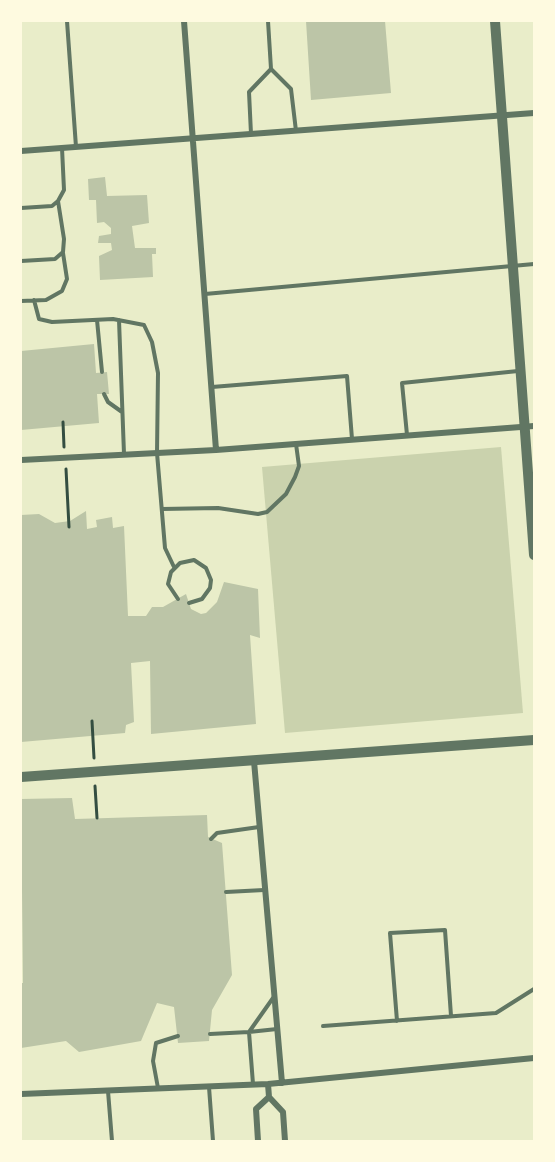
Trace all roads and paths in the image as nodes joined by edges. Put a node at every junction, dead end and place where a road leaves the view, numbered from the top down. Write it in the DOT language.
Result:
graph roads {
  1 [pos="67,21"];
  2 [pos="184,21"];
  3 [pos="268,21"];
  4 [pos="495,21"];
  5 [pos="271,69"];
  6 [pos="534,113"];
  7 [pos="502,115"];
  8 [pos="296,131"];
  9 [pos="251,134"];
  10 [pos="193,138"];
  11 [pos="76,147"];
  12 [pos="62,148"];
  13 [pos="21,151"];
  14 [pos="58,201"];
  15 [pos="21,208"];
  16 [pos="63,252"];
  17 [pos="21,261"];
  18 [pos="534,264"];
  19 [pos="513,265"];
  20 [pos="205,294"];
  21 [pos="34,300"];
  22 [pos="21,301"];
  23 [pos="97,320"];
  24 [pos="119,320"];
  25 [pos="520,370"];
  26 [pos="102,372"];
  27 [pos="212,387"];
  28 [pos="104,394"];
  29 [pos="123,413"];
  30 [pos="63,422"];
  31 [pos="529,427"];
  32 [pos="407,436"];
  33 [pos="352,440"];
  34 [pos="296,444"];
  35 [pos="216,450"];
  36 [pos="157,453"];
  37 [pos="124,455"];
  38 [pos="65,457"];
  39 [pos="21,460"];
  40 [pos="66,469"];
  41 [pos="162,509"];
  42 [pos="69,527"];
  43 [pos="534,555"];
  44 [pos="174,567"];
  45 [pos="178,599"];
  46 [pos="189,603"];
  47 [pos="534,740"];
  48 [pos="254,761"];
  49 [pos="21,777"];
  50 [pos="259,827"];
  51 [pos="212,839"];
  52 [pos="264,890"];
  53 [pos="226,892"];
  54 [pos="534,989"];
  55 [pos="274,998"];
  56 [pos="451,1016"];
  57 [pos="397,1021"];
  58 [pos="323,1026"];
  59 [pos="277,1029"];
  60 [pos="249,1032"];
  61 [pos="210,1034"];
  62 [pos="177,1036"];
  63 [pos="534,1058"];
  64 [pos="282,1083"];
  65 [pos="268,1084"];
  66 [pos="253,1085"];
  67 [pos="209,1087"];
  68 [pos="158,1089"];
  69 [pos="108,1091"];
  70 [pos="21,1094"];
  71 [pos="269,1097"];
  72 [pos="112,1141"];
  73 [pos="213,1141"];
  74 [pos="258,1141"];
  75 [pos="285,1141"];
  1 -- 11 [label="lane"];
  2 -- 10 [label="street"];
  3 -- 5 [label="lane"];
  4 -- 7 [label="street"];
  5 -- 8 [label="lane"];
  5 -- 9 [label="lane"];
  6 -- 7 [label="street"];
  7 -- 8 [label="street"];
  7 -- 19 [label="street"];
  8 -- 9 [label="street"];
  9 -- 10 [label="street"];
  10 -- 11 [label="street"];
  10 -- 20 [label="street"];
  11 -- 12 [label="street"];
  12 -- 13 [label="street"];
  12 -- 14 [label="lane"];
  14 -- 15 [label="lane"];
  14 -- 16 [label="lane"];
  16 -- 17 [label="lane"];
  16 -- 21 [label="lane"];
  18 -- 19 [label="lane"];
  19 -- 20 [label="lane"];
  19 -- 25 [label="street"];
  20 -- 27 [label="street"];
  21 -- 22 [label="lane"];
  21 -- 23 [label="lane"];
  23 -- 24 [label="lane"];
  23 -- 26 [label="lane"];
  24 -- 29 [label="lane"];
  24 -- 36 [label="lane"];
  25 -- 31 [label="street"];
  25 -- 32 [label="lane"];
  27 -- 33 [label="lane"];
  27 -- 35 [label="street"];
  28 -- 29 [label="lane"];
  29 -- 37 [label="lane"];
  30 -- 38 [label="path"];
  31 -- 32 [label="street"];
  31 -- 43 [label="street"];
  32 -- 33 [label="street"];
  33 -- 34 [label="street"];
  34 -- 35 [label="street"];
  34 -- 41 [label="lane"];
  35 -- 36 [label="street"];
  36 -- 37 [label="street"];
  36 -- 41 [label="lane"];
  37 -- 39 [label="street"];
  40 -- 42 [label="path"];
  41 -- 44 [label="lane"];
  44 -- 45 [label="lane"];
  44 -- 46 [label="lane"];
  47 -- 48 [label="street"];
  48 -- 49 [label="street"];
  48 -- 50 [label="street"];
  50 -- 51 [label="lane"];
  50 -- 52 [label="street"];
  52 -- 53 [label="lane"];
  52 -- 55 [label="street"];
  54 -- 56 [label="lane"];
  55 -- 59 [label="street"];
  55 -- 60 [label="lane"];
  56 -- 57 [label="lane"];
  56 -- 57 [label="lane"];
  57 -- 58 [label="lane"];
  59 -- 60 [label="lane"];
  59 -- 64 [label="street"];
  60 -- 61 [label="lane"];
  60 -- 66 [label="lane"];
  62 -- 68 [label="lane"];
  63 -- 64 [label="street"];
  64 -- 65 [label="street"];
  65 -- 66 [label="street"];
  65 -- 71 [label="street"];
  66 -- 67 [label="street"];
  67 -- 68 [label="street"];
  67 -- 73 [label="lane"];
  68 -- 69 [label="street"];
  69 -- 70 [label="street"];
  69 -- 72 [label="lane"];
  71 -- 74 [label="street"];
  71 -- 75 [label="street"];
}
